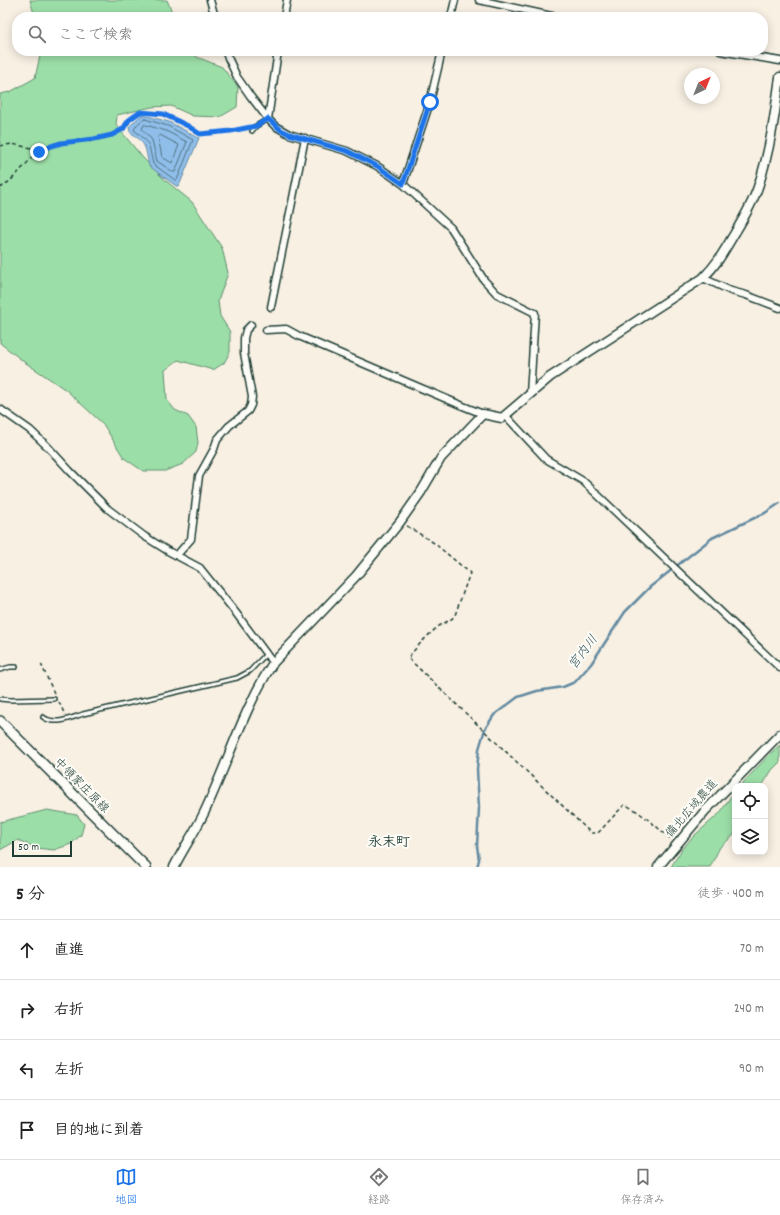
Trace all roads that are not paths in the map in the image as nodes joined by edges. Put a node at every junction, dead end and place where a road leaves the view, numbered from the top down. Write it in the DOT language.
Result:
graph roads {
  1 [pos="210,0"];
  2 [pos="286,0"];
  3 [pos="455,0"];
  4 [pos="478,0"];
  5 [pos="214,12"];
  6 [pos="285,12"];
  7 [pos="452,12"];
  8 [pos="533,12"];
  9 [pos="228,56"];
  10 [pos="277,56"];
  11 [pos="441,56"];
  12 [pos="750,56"];
  13 [pos="780,61"];
  14 [pos="780,77"];
  15 [pos="268,119"];
  16 [pos="252,131"];
  17 [pos="305,138"];
  18 [pos="403,184"];
  19 [pos="703,278"];
  20 [pos="271,307"];
  21 [pos="780,308"];
  22 [pos="251,325"];
  23 [pos="266,330"];
  24 [pos="530,394"];
  25 [pos="0,409"];
  26 [pos="483,414"];
  27 [pos="505,415"];
  28 [pos="177,555"];
  29 [pos="266,654"];
  30 [pos="273,663"];
  31 [pos="16,667"];
  32 [pos="780,668"];
  33 [pos="0,670"];
  34 [pos="0,698"];
  35 [pos="54,699"];
  36 [pos="43,717"];
  37 [pos="0,721"];
  38 [pos="780,734"];
  39 [pos="146,867"];
  40 [pos="174,867"];
  41 [pos="658,867"];
  1 -- 5 [label="street"];
  2 -- 6 [label="street"];
  3 -- 7 [label="street"];
  4 -- 8 [label="street"];
  9 -- 15 [label="street"];
  10 -- 15 [label="street"];
  11 -- 18 [label="street"];
  12 -- 13 [label="street"];
  14 -- 19 [label="street"];
  15 -- 16 [label="lane"];
  15 -- 17 [label="street"];
  17 -- 18 [label="street"];
  17 -- 20 [label="street"];
  18 -- 24 [label="street"];
  19 -- 21 [label="street"];
  19 -- 24 [label="street"];
  22 -- 28 [label="street"];
  23 -- 26 [label="street"];
  24 -- 27 [label="street"];
  25 -- 28 [label="street"];
  26 -- 27 [label="street"];
  26 -- 30 [label="street"];
  27 -- 32 [label="street"];
  28 -- 29 [label="street"];
  29 -- 30 [label="street"];
  29 -- 36 [label="lane"];
  30 -- 40 [label="street"];
  31 -- 33 [label="lane"];
  34 -- 35 [label="lane"];
  37 -- 39 [label="main road, 中領家庄原線"];
  38 -- 41 [label="street, 備北広域農道"];
}
